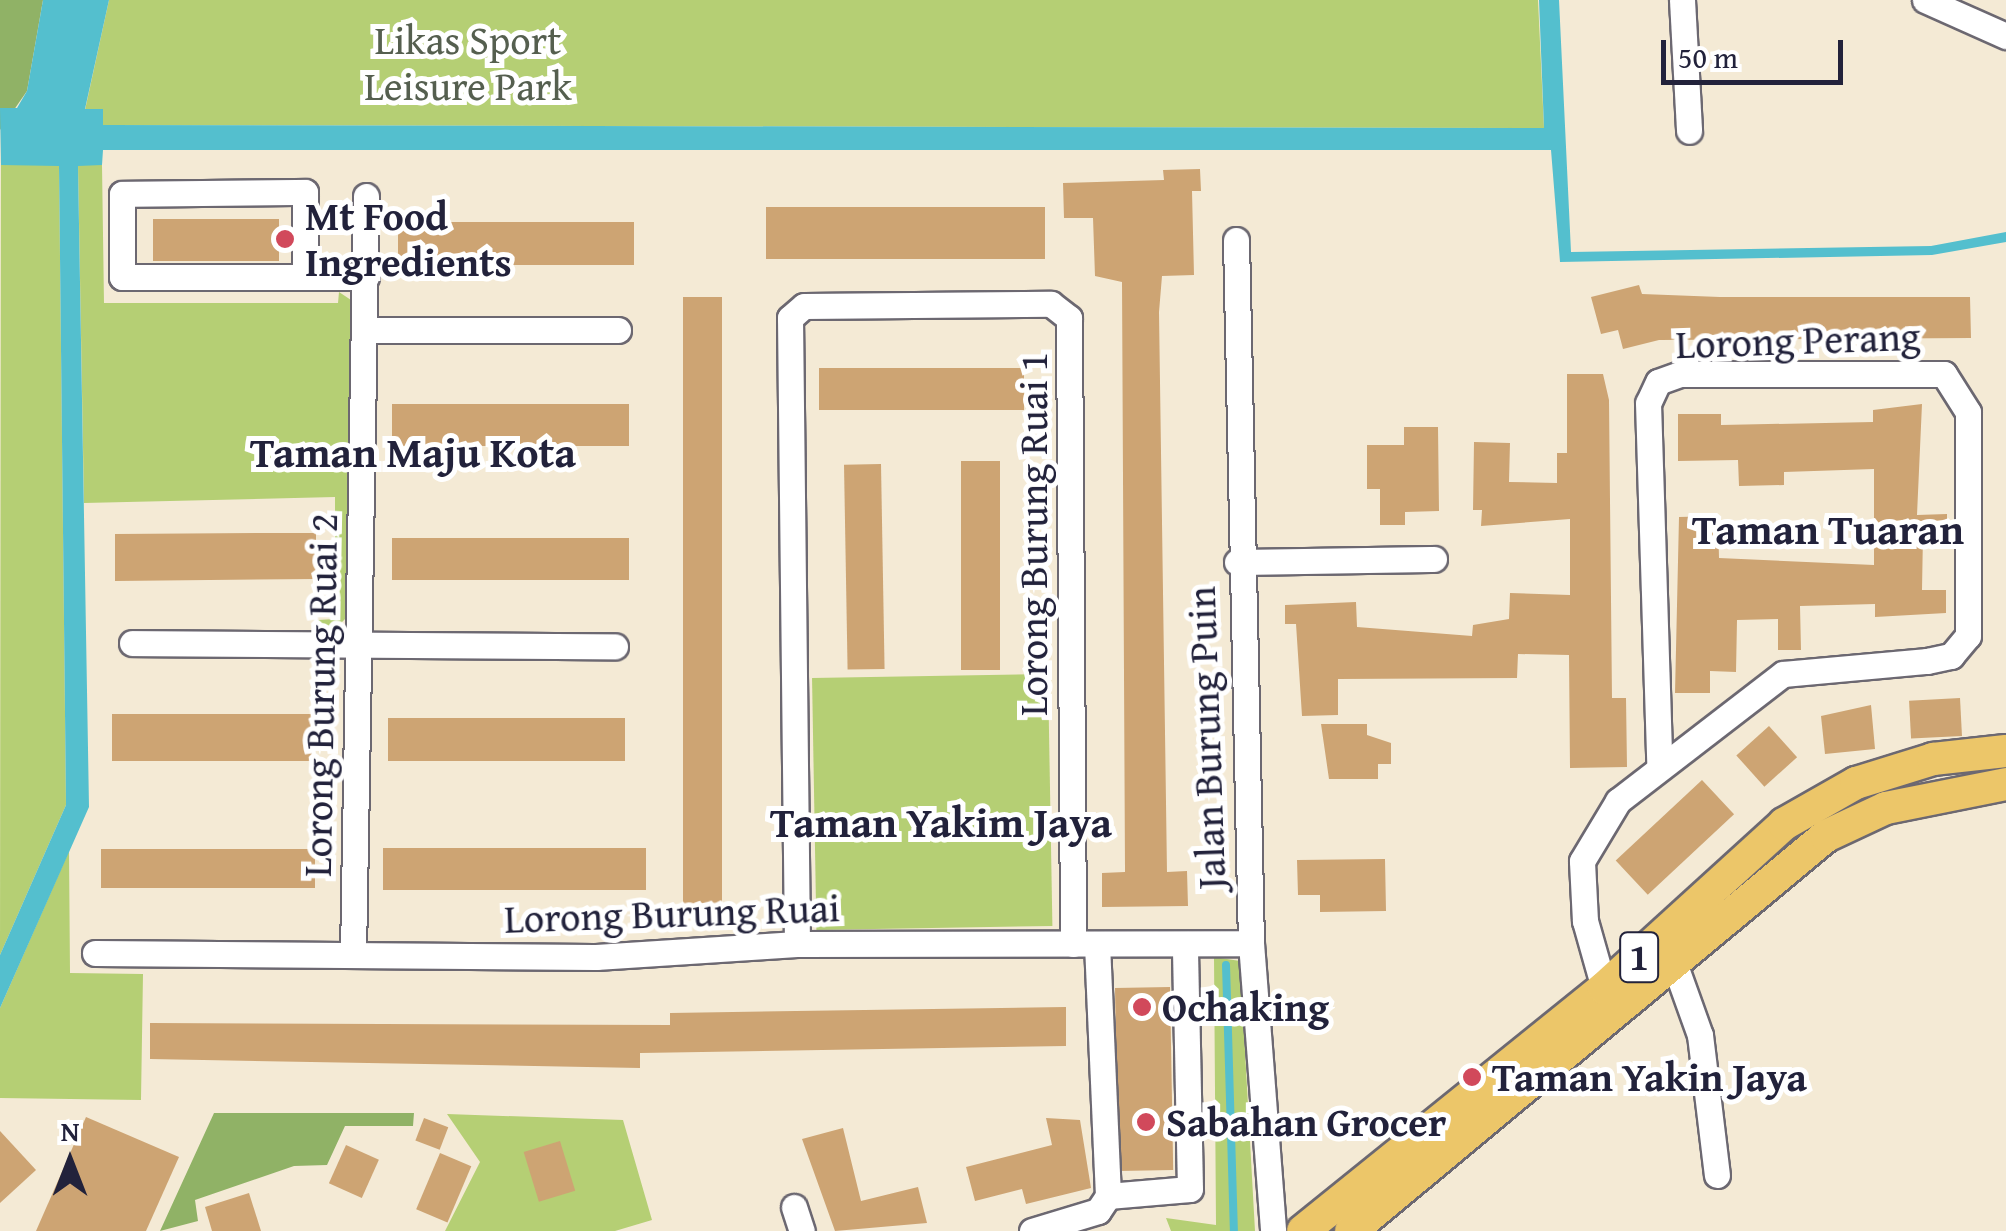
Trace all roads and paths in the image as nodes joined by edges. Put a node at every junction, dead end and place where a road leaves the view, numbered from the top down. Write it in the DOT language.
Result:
graph roads {
  1 [pos="1682,0"];
  2 [pos="1925,0"];
  3 [pos="2006,36"];
  4 [pos="1689,132"];
  5 [pos="366,196"];
  6 [pos="1236,240"];
  7 [pos="306,277"];
  8 [pos="366,277"];
  9 [pos="366,330"];
  10 [pos="618,330"];
  11 [pos="1434,559"];
  12 [pos="1237,562"];
  13 [pos="132,643"];
  14 [pos="358,643"];
  15 [pos="615,646"];
  16 [pos="2006,752"];
  17 [pos="1659,762"];
  18 [pos="2006,784"];
  19 [pos="1250,943"];
  20 [pos="797,944"];
  21 [pos="1085,944"];
  22 [pos="1185,944"];
  23 [pos="95,953"];
  24 [pos="353,955"];
  25 [pos="1672,957"];
  26 [pos="1604,988"];
  27 [pos="1717,1175"];
  28 [pos="1108,1196"];
  29 [pos="1032,1231"];
  30 [pos="1273,1231"];
  31 [pos="1304,1231"];
  32 [pos="1351,1231"];
  1 -- 4 [label="street"];
  2 -- 3 [label="street"];
  5 -- 8 [label="street, Lorong Burung Ruai 2"];
  6 -- 12 [label="street, Jalan Burung Puin"];
  7 -- 7 [label="street"];
  7 -- 8 [label="street"];
  8 -- 9 [label="street, Lorong Burung Ruai 2"];
  9 -- 10 [label="street"];
  9 -- 14 [label="street, Lorong Burung Ruai 2"];
  11 -- 12 [label="street"];
  12 -- 19 [label="street, Jalan Burung Puin"];
  13 -- 14 [label="street"];
  14 -- 15 [label="street"];
  14 -- 24 [label="street, Lorong Burung Ruai 2"];
  16 -- 26 [label="main road, 1"];
  17 -- 17 [label="street, Lorong Perang"];
  17 -- 26 [label="street, Lorong Perang"];
  18 -- 25 [label="main road, 1"];
  19 -- 22 [label="street, Lorong Burung Ruai"];
  19 -- 30 [label="street, Jalan Burung Puin"];
  20 -- 21 [label="street, Lorong Burung Ruai"];
  20 -- 21 [label="street, Lorong Burung Ruai 1"];
  20 -- 24 [label="street, Lorong Burung Ruai"];
  21 -- 22 [label="street, Lorong Burung Ruai"];
  21 -- 28 [label="street"];
  22 -- 28 [label="street"];
  23 -- 24 [label="street, Lorong Burung Ruai"];
  25 -- 27 [label="street"];
  25 -- 32 [label="main road, 1"];
  26 -- 31 [label="main road, 1"];
  28 -- 29 [label="street"];
}
